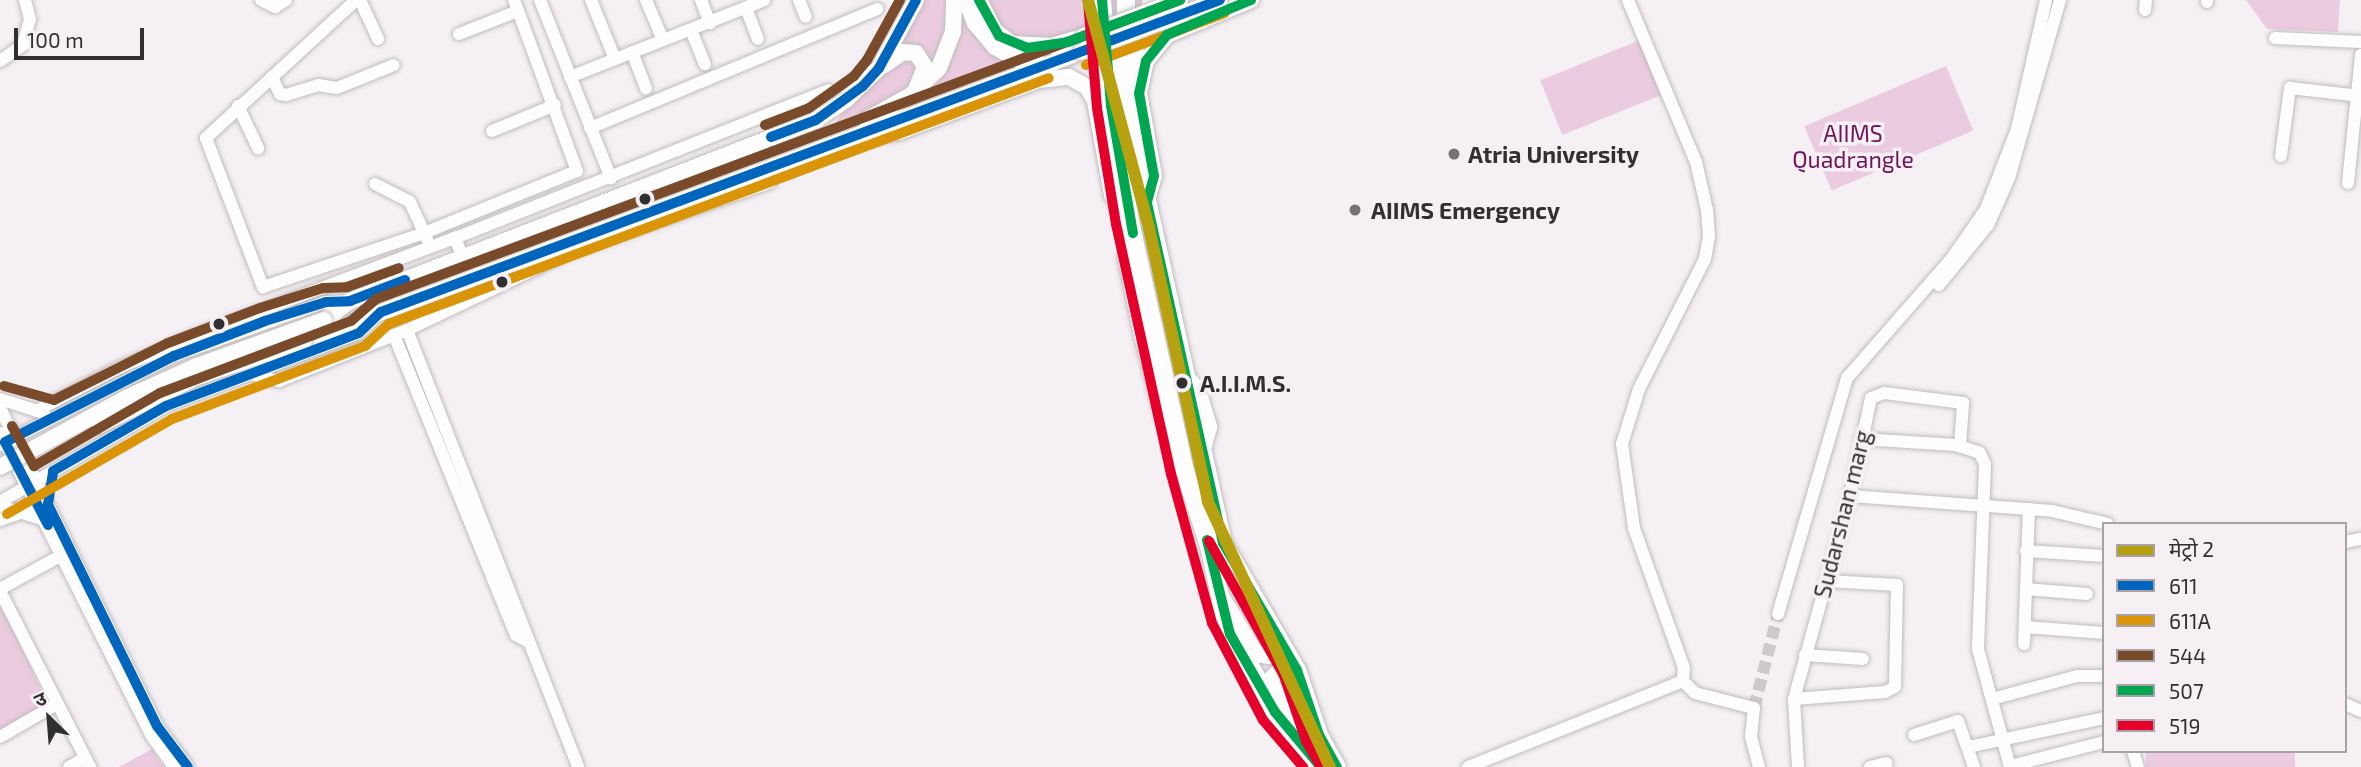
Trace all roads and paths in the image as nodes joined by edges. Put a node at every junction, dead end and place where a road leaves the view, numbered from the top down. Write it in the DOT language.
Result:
graph roads {
  1 [pos="25,0"];
  2 [pos="261,0"];
  3 [pos="286,0"];
  4 [pos="358,0"];
  5 [pos="540,0"];
  6 [pos="592,0"];
  7 [pos="646,0"];
  8 [pos="701,0"];
  9 [pos="764,0"];
  10 [pos="799,0"];
  11 [pos="916,0"];
  12 [pos="954,0"];
  13 [pos="967,0"];
  14 [pos="979,0"];
  15 [pos="1102,0"];
  16 [pos="1126,0"];
  17 [pos="1151,0"];
  18 [pos="1180,0"];
  19 [pos="1220,0"];
  20 [pos="1251,0"];
  21 [pos="1628,0"];
  22 [pos="2046,0"];
  23 [pos="2060,0"];
  24 [pos="749,4"];
  25 [pos="516,5"];
  26 [pos="877,9"];
  27 [pos="806,17"];
  28 [pos="710,23"];
  29 [pos="691,30"];
  30 [pos="459,34"];
  31 [pos="554,36"];
  32 [pos="2275,38"];
  33 [pos="378,39"];
  34 [pos="758,39"];
  35 [pos="663,40"];
  36 [pos="2361,42"];
  37 [pos="531,46"];
  38 [pos="632,52"];
  39 [pos="2361,55"];
  40 [pos="615,59"];
  41 [pos="0,61"];
  42 [pos="705,64"];
  43 [pos="394,65"];
  44 [pos="1044,65"];
  45 [pos="879,68"];
  46 [pos="272,77"];
  47 [pos="570,77"];
  48 [pos="646,88"];
  49 [pos="829,90"];
  50 [pos="911,95"];
  51 [pos="2359,96"];
  52 [pos="1125,102"];
  53 [pos="555,105"];
  54 [pos="238,106"];
  55 [pos="590,128"];
  56 [pos="492,131"];
  57 [pos="823,144"];
  58 [pos="258,148"];
  59 [pos="2281,156"];
  60 [pos="611,178"];
  61 [pos="771,182"];
  62 [pos="2348,183"];
  63 [pos="375,184"];
  64 [pos="1147,203"];
  65 [pos="1130,221"];
  66 [pos="424,233"];
  67 [pos="455,238"];
  68 [pos="430,247"];
  69 [pos="463,258"];
  70 [pos="350,301"];
  71 [pos="381,312"];
  72 [pos="264,316"];
  73 [pos="407,330"];
  74 [pos="394,335"];
  75 [pos="250,374"];
  76 [pos="1845,389"];
  77 [pos="97,394"];
  78 [pos="0,399"];
  79 [pos="0,408"];
  80 [pos="36,411"];
  81 [pos="55,415"];
  82 [pos="116,435"];
  83 [pos="5,439"];
  84 [pos="1861,439"];
  85 [pos="1960,447"];
  86 [pos="0,467"];
  87 [pos="53,471"];
  88 [pos="0,479"];
  89 [pos="33,482"];
  90 [pos="1850,496"];
  91 [pos="0,504"];
  92 [pos="48,504"];
  93 [pos="1986,509"];
  94 [pos="2029,509"];
  95 [pos="26,511"];
  96 [pos="0,520"];
  97 [pos="45,520"];
  98 [pos="2102,523"];
  99 [pos="2026,551"];
  100 [pos="68,552"];
  101 [pos="2102,556"];
  102 [pos="1827,581"];
  103 [pos="1247,587"];
  104 [pos="2026,589"];
  105 [pos="0,590"];
  106 [pos="2087,594"];
  107 [pos="1220,595"];
  108 [pos="1778,614"];
  109 [pos="2025,627"];
  110 [pos="2102,633"];
  111 [pos="527,641"];
  112 [pos="2024,644"];
  113 [pos="1805,655"];
  114 [pos="1863,659"];
  115 [pos="2102,676"];
  116 [pos="1683,681"];
  117 [pos="1794,699"];
  118 [pos="1992,699"];
  119 [pos="57,704"];
  120 [pos="2102,718"];
  121 [pos="1319,735"];
  122 [pos="1914,735"];
  123 [pos="1299,736"];
  124 [pos="0,737"];
  125 [pos="2003,739"];
  126 [pos="2102,743"];
  127 [pos="1968,747"];
  128 [pos="87,762"];
  129 [pos="1887,763"];
  130 [pos="181,766"];
  131 [pos="2010,766"];
  132 [pos="69,767"];
  133 [pos="578,767"];
  134 [pos="1321,767"];
  135 [pos="1337,767"];
  136 [pos="1468,767"];
  137 [pos="1759,767"];
  138 [pos="1798,767"];
  139 [pos="1870,767"];
  140 [pos="1974,767"];
  1 -- 41 [label="street"];
  2 -- 3 [label="street"];
  4 -- 33 [label="street"];
  4 -- 46 [label="street"];
  5 -- 31 [label="street"];
  6 -- 40 [label="street"];
  7 -- 35 [label="street"];
  8 -- 28 [label="street"];
  9 -- 24 [label="street"];
  10 -- 27 [label="street"];
  11 -- 45 [label="main road"];
  12 -- 50 [label="main road"];
  13 -- 44 [label="main road"];
  14 -- 18 [label="main road, bridge"];
  15 -- 65 [label="highway"];
  16 -- 52 [label="highway"];
  17 -- 52 [label="main road"];
  19 -- 44 [label="main road, bridge"];
  20 -- 64 [label="main road"];
  21 -- 116 [label="street"];
  22 -- 76 [label="street"];
  23 -- 76 [label="street"];
  24 -- 28 [label="street"];
  24 -- 34 [label="street"];
  25 -- 30 [label="street"];
  25 -- 37 [label="street"];
  26 -- 55 [label="street"];
  28 -- 29 [label="street"];
  29 -- 35 [label="street"];
  29 -- 42 [label="street"];
  31 -- 37 [label="street"];
  31 -- 47 [label="street"];
  32 -- 36 [label="street"];
  35 -- 38 [label="street"];
  37 -- 53 [label="street"];
  38 -- 40 [label="street"];
  38 -- 48 [label="street"];
  39 -- 51 [label="street"];
  40 -- 47 [label="street"];
  43 -- 46 [label="street"];
  44 -- 57 [label="main road"];
  45 -- 50 [label="main road"];
  45 -- 69 [label="main road"];
  46 -- 54 [label="street"];
  47 -- 55 [label="street"];
  49 -- 60 [label="street"];
  50 -- 57 [label="main road"];
  51 -- 59 [label="street"];
  51 -- 62 [label="street"];
  52 -- 64 [label="highway"];
  53 -- 56 [label="street"];
  53 -- 66 [label="street"];
  54 -- 58 [label="street"];
  54 -- 66 [label="street"];
  55 -- 60 [label="street"];
  57 -- 65 [label="main road"];
  57 -- 71 [label="main road"];
  60 -- 67 [label="street"];
  61 -- 73 [label="street"];
  63 -- 66 [label="street"];
  64 -- 103 [label="highway"];
  65 -- 107 [label="highway"];
  66 -- 68 [label="street"];
  67 -- 68 [label="street"];
  67 -- 69 [label="street"];
  68 -- 72 [label="street"];
  69 -- 70 [label="main road"];
  70 -- 72 [label="street"];
  70 -- 86 [label="main road, bridge"];
  71 -- 75 [label="street"];
  71 -- 88 [label="main road, bridge"];
  72 -- 77 [label="street"];
  72 -- 80 [label="street"];
  73 -- 74 [label="street"];
  73 -- 111 [label="street"];
  74 -- 75 [label="street"];
  74 -- 111 [label="street"];
  75 -- 82 [label="street"];
  76 -- 108 [label="street"];
  77 -- 81 [label="street"];
  77 -- 82 [label="street"];
  78 -- 80 [label="street"];
  79 -- 83 [label="street"];
  80 -- 81 [label="street"];
  81 -- 83 [label="street"];
  82 -- 87 [label="street"];
  83 -- 89 [label="street"];
  84 -- 85 [label="street"];
  84 -- 85 [label="street, Sudarshan marg"];
  84 -- 90 [label="street, Sudarshan marg"];
  85 -- 93 [label="street"];
  87 -- 89 [label="street"];
  87 -- 92 [label="street"];
  89 -- 91 [label="street"];
  89 -- 92 [label="street"];
  89 -- 97 [label="street"];
  90 -- 93 [label="street"];
  90 -- 102 [label="street, Sudarshan marg"];
  91 -- 95 [label="street"];
  92 -- 100 [label="street"];
  93 -- 94 [label="street"];
  93 -- 118 [label="street"];
  94 -- 98 [label="street"];
  94 -- 99 [label="street"];
  95 -- 96 [label="street"];
  95 -- 97 [label="street"];
  97 -- 100 [label="street"];
  99 -- 101 [label="street"];
  99 -- 104 [label="street"];
  100 -- 105 [label="street"];
  100 -- 130 [label="street"];
  102 -- 113 [label="street, Sudarshan marg"];
  102 -- 117 [label="street"];
  103 -- 107 [label="main road"];
  103 -- 121 [label="highway"];
  104 -- 106 [label="street"];
  104 -- 109 [label="street"];
  105 -- 119 [label="street"];
  107 -- 123 [label="highway"];
  109 -- 110 [label="street"];
  109 -- 112 [label="street"];
  111 -- 133 [label="street"];
  113 -- 114 [label="street"];
  113 -- 117 [label="street, Sudarshan marg"];
  115 -- 118 [label="street"];
  116 -- 136 [label="street"];
  116 -- 137 [label="street"];
  117 -- 138 [label="street, Sudarshan marg"];
  118 -- 125 [label="street"];
  119 -- 124 [label="street"];
  119 -- 128 [label="street"];
  120 -- 125 [label="street"];
  121 -- 123 [label="main road"];
  121 -- 135 [label="highway"];
  122 -- 127 [label="street"];
  123 -- 134 [label="highway"];
  125 -- 127 [label="street"];
  125 -- 131 [label="street"];
  126 -- 131 [label="street"];
  127 -- 140 [label="street"];
  128 -- 132 [label="street"];
  129 -- 139 [label="street"];
}
